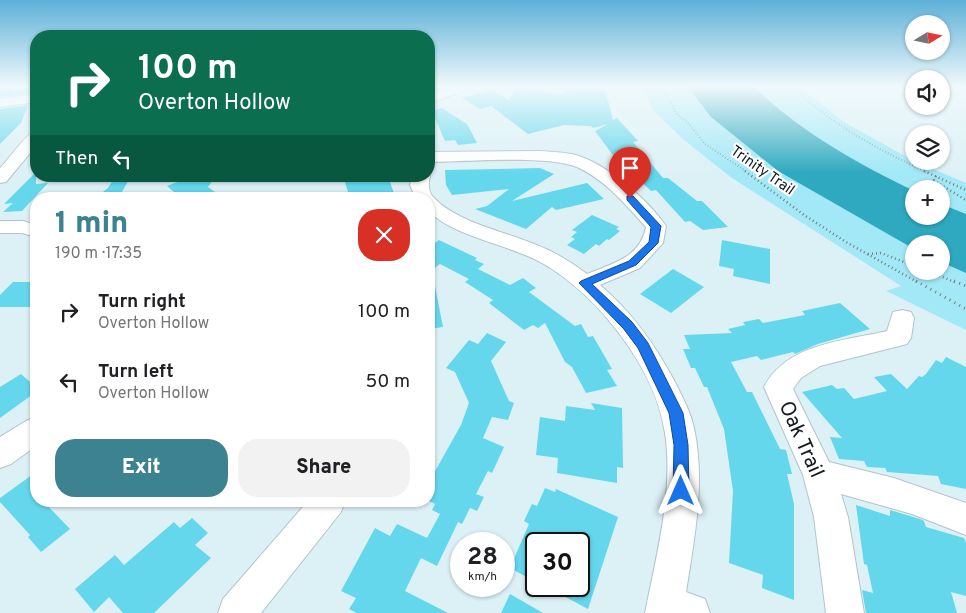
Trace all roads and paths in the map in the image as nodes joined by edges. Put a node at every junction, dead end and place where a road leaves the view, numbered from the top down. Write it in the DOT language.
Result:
graph roads {
  1 [pos="678,116"];
  2 [pos="827,116"];
  3 [pos="568,139"];
  4 [pos="30,147"];
  5 [pos="435,157"];
  6 [pos="559,157"];
  7 [pos="936,176"];
  8 [pos="0,178"];
  9 [pos="966,190"];
  10 [pos="966,200"];
  11 [pos="435,213"];
  12 [pos="0,227"];
  13 [pos="30,229"];
  14 [pos="868,254"];
  15 [pos="905,262"];
  16 [pos="950,280"];
  17 [pos="585,283"];
  18 [pos="966,286"];
  19 [pos="966,308"];
  20 [pos="902,318"];
  21 [pos="30,434"];
  22 [pos="0,454"];
  23 [pos="820,475"];
  24 [pos="324,507"];
  25 [pos="966,519"];
  26 [pos="674,610"];
  27 [pos="238,613"];
  28 [pos="845,613"];
  1 -- 14 [label="path, Trinity Trail"];
  2 -- 7 [label="path"];
  3 -- 6 [label="street"];
  4 -- 8 [label="street"];
  5 -- 6 [label="street"];
  6 -- 17 [label="street"];
  7 -- 9 [label="path"];
  7 -- 10 [label="path"];
  11 -- 17 [label="street"];
  12 -- 13 [label="street"];
  14 -- 15 [label="path, Trinity Trail"];
  14 -- 19 [label="path, Trinity Trail"];
  16 -- 18 [label="path"];
  17 -- 26 [label="street"];
  20 -- 23 [label="street, Oak Trail"];
  21 -- 22 [label="street"];
  23 -- 25 [label="street"];
  23 -- 28 [label="street, Oak Trail"];
  24 -- 27 [label="street"];
}
